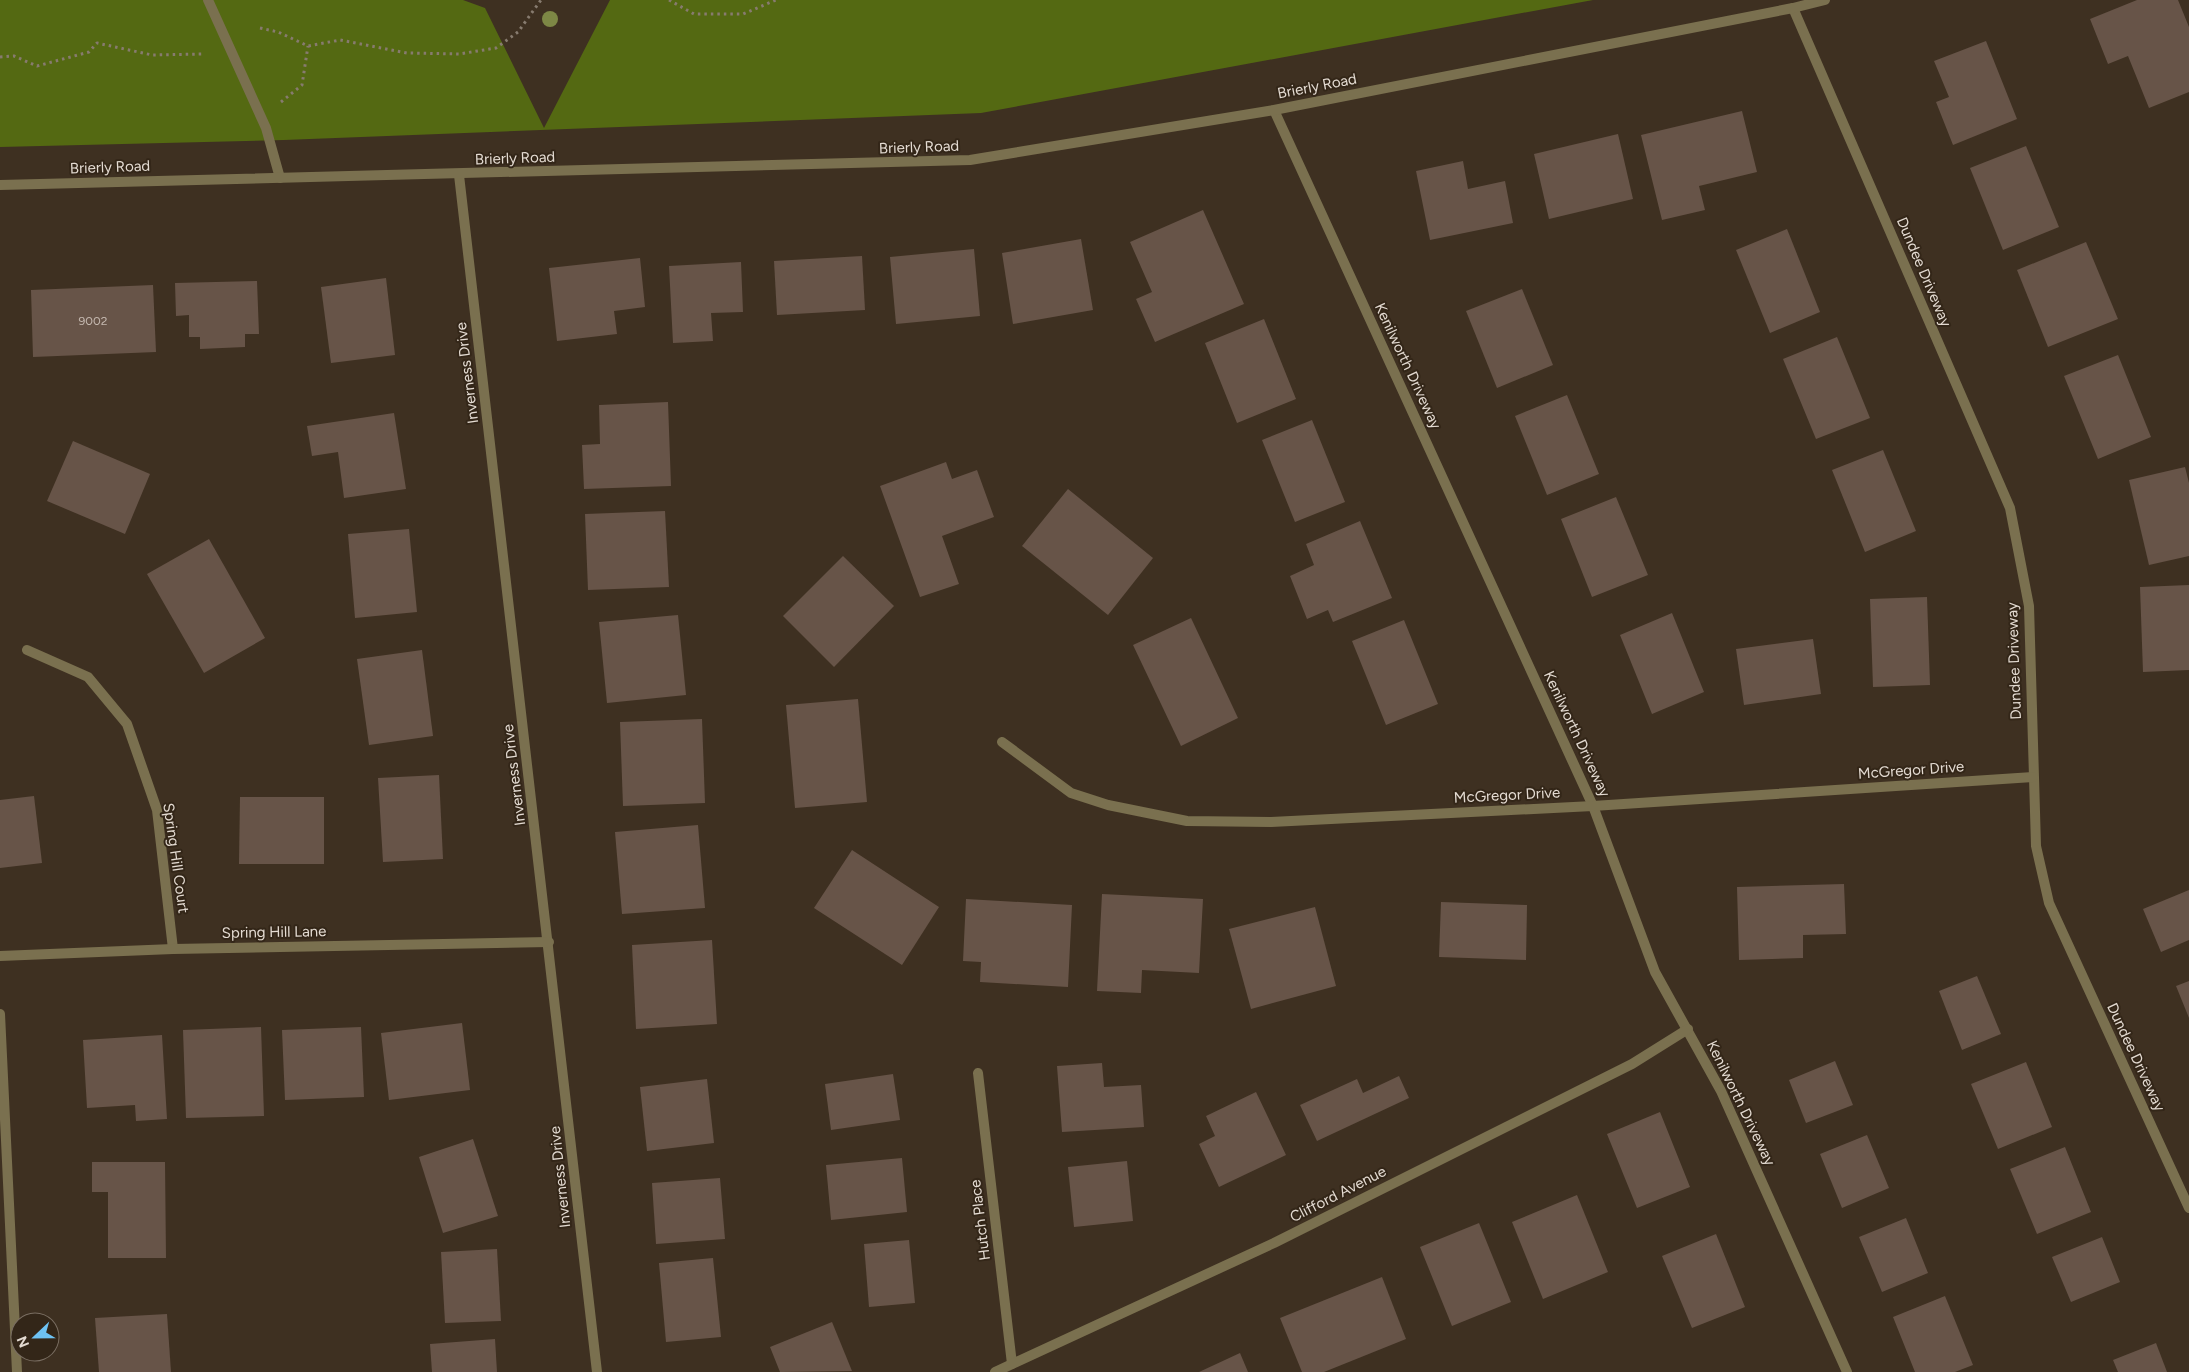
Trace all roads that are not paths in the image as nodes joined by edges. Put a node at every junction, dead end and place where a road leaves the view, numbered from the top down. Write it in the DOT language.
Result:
graph roads {
  1 [pos="208,0"];
  2 [pos="1825,0"];
  3 [pos="1793,8"];
  4 [pos="1274,110"];
  5 [pos="459,175"];
  6 [pos="280,178"];
  7 [pos="0,185"];
  8 [pos="27,650"];
  9 [pos="1002,742"];
  10 [pos="2033,777"];
  11 [pos="1593,806"];
  12 [pos="549,942"];
  13 [pos="172,949"];
  14 [pos="0,956"];
  15 [pos="0,1014"];
  16 [pos="1688,1030"];
  17 [pos="978,1074"];
  18 [pos="2189,1208"];
  19 [pos="1012,1364"];
  20 [pos="17,1372"];
  21 [pos="597,1372"];
  22 [pos="995,1372"];
  23 [pos="1847,1372"];
  1 -- 6 [label="street"];
  2 -- 3 [label="street, Brierly Road"];
  3 -- 4 [label="street, Brierly Road"];
  3 -- 10 [label="street, Dundee Driveway"];
  4 -- 5 [label="street, Brierly Road"];
  4 -- 11 [label="street, Kenilworth Driveway"];
  5 -- 6 [label="street, Brierly Road"];
  5 -- 12 [label="street, Inverness Drive"];
  6 -- 7 [label="street, Brierly Road"];
  8 -- 13 [label="street, Spring Hill Court"];
  9 -- 11 [label="street, McGregor Drive"];
  10 -- 11 [label="street, McGregor Drive"];
  10 -- 18 [label="street, Dundee Driveway"];
  11 -- 16 [label="street, Kenilworth Driveway"];
  12 -- 13 [label="street, Spring Hill Lane"];
  12 -- 21 [label="street, Inverness Drive"];
  13 -- 14 [label="street, Spring Hill Lane"];
  15 -- 20 [label="street"];
  16 -- 19 [label="street, Clifford Avenue"];
  16 -- 23 [label="street, Kenilworth Driveway"];
  17 -- 19 [label="street, Hutch Place"];
  19 -- 22 [label="street, Clifford Avenue"];
}
